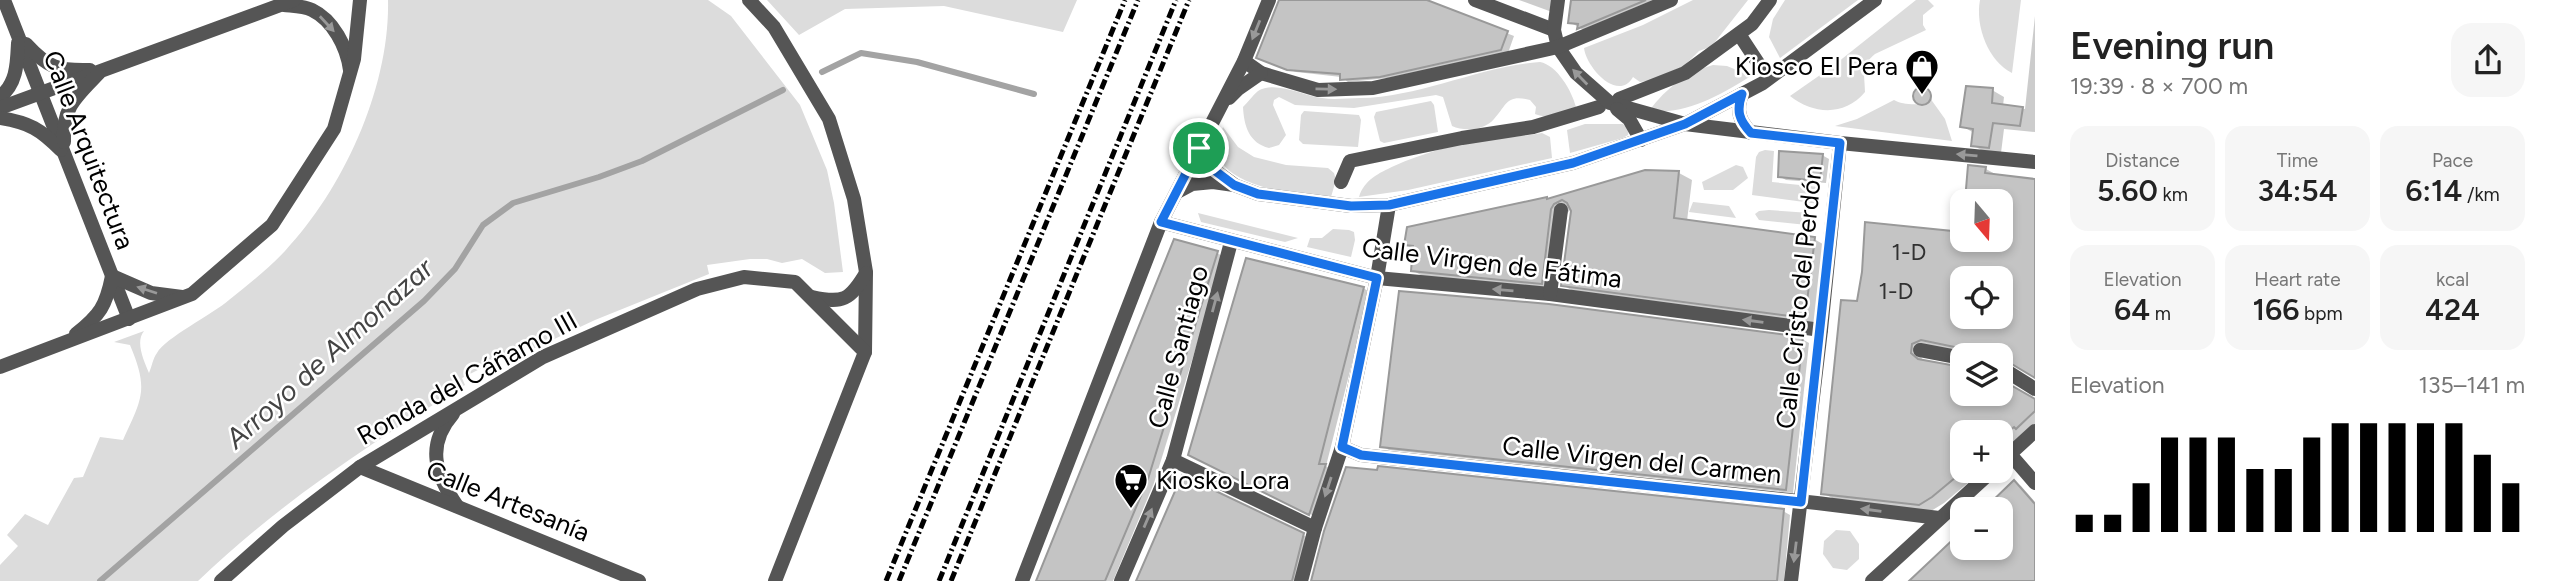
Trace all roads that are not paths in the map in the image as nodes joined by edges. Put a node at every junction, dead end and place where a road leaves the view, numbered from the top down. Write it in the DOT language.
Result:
graph roads {
  1 [pos="4,0"];
  2 [pos="295,0"];
  3 [pos="360,0"];
  4 [pos="749,0"];
  5 [pos="1269,0"];
  6 [pos="1475,0"];
  7 [pos="1559,0"];
  8 [pos="1671,0"];
  9 [pos="1770,0"];
  10 [pos="1875,0"];
  11 [pos="282,2"];
  12 [pos="1555,30"];
  13 [pos="18,34"];
  14 [pos="1739,34"];
  15 [pos="1558,47"];
  16 [pos="1244,61"];
  17 [pos="102,69"];
  18 [pos="1762,69"];
  19 [pos="350,72"];
  20 [pos="1261,73"];
  21 [pos="41,92"];
  22 [pos="1742,94"];
  23 [pos="0,97"];
  24 [pos="1609,103"];
  25 [pos="0,108"];
  26 [pos="1219,110"];
  27 [pos="0,118"];
  28 [pos="1685,124"];
  29 [pos="1751,133"];
  30 [pos="1641,140"];
  31 [pos="1840,143"];
  32 [pos="1199,148"];
  33 [pos="65,154"];
  34 [pos="2035,162"];
  35 [pos="1341,182"];
  36 [pos="1234,185"];
  37 [pos="1177,191"];
  38 [pos="1389,205"];
  39 [pos="1561,210"];
  40 [pos="1161,222"];
  41 [pos="1231,242"];
  42 [pos="866,272"];
  43 [pos="112,276"];
  44 [pos="1377,278"];
  45 [pos="1550,294"];
  46 [pos="183,297"];
  47 [pos="810,297"];
  48 [pos="129,319"];
  49 [pos="1821,330"];
  50 [pos="67,341"];
  51 [pos="1920,350"];
  52 [pos="865,352"];
  53 [pos="1950,356"];
  54 [pos="0,367"];
  55 [pos="2013,375"];
  56 [pos="2035,389"];
  57 [pos="464,405"];
  58 [pos="2035,431"];
  59 [pos="1342,447"];
  60 [pos="2013,452"];
  61 [pos="1174,460"];
  62 [pos="2013,465"];
  63 [pos="359,467"];
  64 [pos="1978,483"];
  65 [pos="2035,483"];
  66 [pos="1801,502"];
  67 [pos="458,507"];
  68 [pos="1939,518"];
  69 [pos="1315,528"];
  70 [pos="221,581"];
  71 [pos="639,581"];
  72 [pos="775,581"];
  73 [pos="1022,581"];
  74 [pos="1121,581"];
  75 [pos="1301,581"];
  76 [pos="1791,581"];
  77 [pos="1872,581"];
  1 -- 13 [label="street, Calle Arquitectura"];
  2 -- 11 [label="street"];
  3 -- 19 [label="street"];
  4 -- 42 [label="street"];
  5 -- 16 [label="street, one-way"];
  6 -- 12 [label="street"];
  7 -- 12 [label="street"];
  8 -- 15 [label="street"];
  9 -- 14 [label="street"];
  10 -- 22 [label="street"];
  11 -- 17 [label="street"];
  11 -- 19 [label="street, one-way"];
  12 -- 15 [label="street"];
  13 -- 17 [label="street"];
  13 -- 21 [label="street, Calle Arquitectura"];
  13 -- 23 [label="street"];
  14 -- 18 [label="street"];
  14 -- 24 [label="street"];
  20 -- 15 [label="street, one-way"];
  24 -- 15 [label="street, one-way"];
  16 -- 20 [label="street"];
  16 -- 26 [label="street"];
  17 -- 21 [label="street"];
  17 -- 33 [label="street"];
  19 -- 46 [label="street"];
  20 -- 26 [label="street"];
  21 -- 25 [label="street"];
  21 -- 33 [label="street, Calle Arquitectura"];
  22 -- 28 [label="street"];
  22 -- 29 [label="street"];
  24 -- 28 [label="street"];
  24 -- 30 [label="street"];
  24 -- 35 [label="street"];
  26 -- 32 [label="street"];
  27 -- 33 [label="street"];
  28 -- 29 [label="street"];
  28 -- 30 [label="street"];
  29 -- 31 [label="street"];
  30 -- 38 [label="street"];
  34 -- 31 [label="street, one-way"];
  31 -- 49 [label="street, Calle Cristo del Perdón"];
  32 -- 36 [label="street"];
  32 -- 37 [label="street"];
  33 -- 43 [label="street, Calle Arquitectura"];
  36 -- 37 [label="street"];
  36 -- 38 [label="street"];
  37 -- 40 [label="street"];
  38 -- 44 [label="street"];
  39 -- 45 [label="street"];
  40 -- 41 [label="street, Calle Virgen de Fátima"];
  40 -- 73 [label="street"];
  41 -- 44 [label="street, Calle Virgen de Fátima"];
  61 -- 41 [label="street, Calle Santiago, one-way"];
  42 -- 47 [label="street"];
  42 -- 52 [label="street"];
  46 -- 43 [label="street, one-way"];
  43 -- 48 [label="street, Calle Arquitectura"];
  43 -- 50 [label="street"];
  45 -- 44 [label="street, Calle Virgen de Fátima, one-way"];
  44 -- 59 [label="street"];
  49 -- 45 [label="street, Calle Virgen de Fátima, one-way"];
  46 -- 48 [label="street"];
  47 -- 52 [label="street, Ronda del Cáñamo III"];
  47 -- 57 [label="street, Ronda del Cáñamo III"];
  48 -- 50 [label="street"];
  49 -- 66 [label="street, Calle Cristo del Perdón"];
  50 -- 54 [label="street"];
  51 -- 53 [label="street"];
  52 -- 72 [label="street"];
  55 -- 56 [label="street"];
  57 -- 63 [label="street, Ronda del Cáñamo III"];
  57 -- 67 [label="street"];
  58 -- 60 [label="street"];
  59 -- 66 [label="street, Calle Virgen del Carmen"];
  59 -- 69 [label="street, one-way"];
  61 -- 69 [label="street"];
  74 -- 61 [label="street, Calle Santiago, one-way"];
  62 -- 65 [label="street"];
  63 -- 67 [label="street, Calle Artesanía"];
  63 -- 70 [label="street, Ronda del Cáñamo III"];
  64 -- 68 [label="street"];
  68 -- 66 [label="street, Calle Virgen del Carmen, one-way"];
  66 -- 76 [label="street, Calle Cristo del Perdón, one-way"];
  67 -- 71 [label="street, Calle Artesanía"];
  68 -- 77 [label="street"];
  69 -- 75 [label="street"];
}
